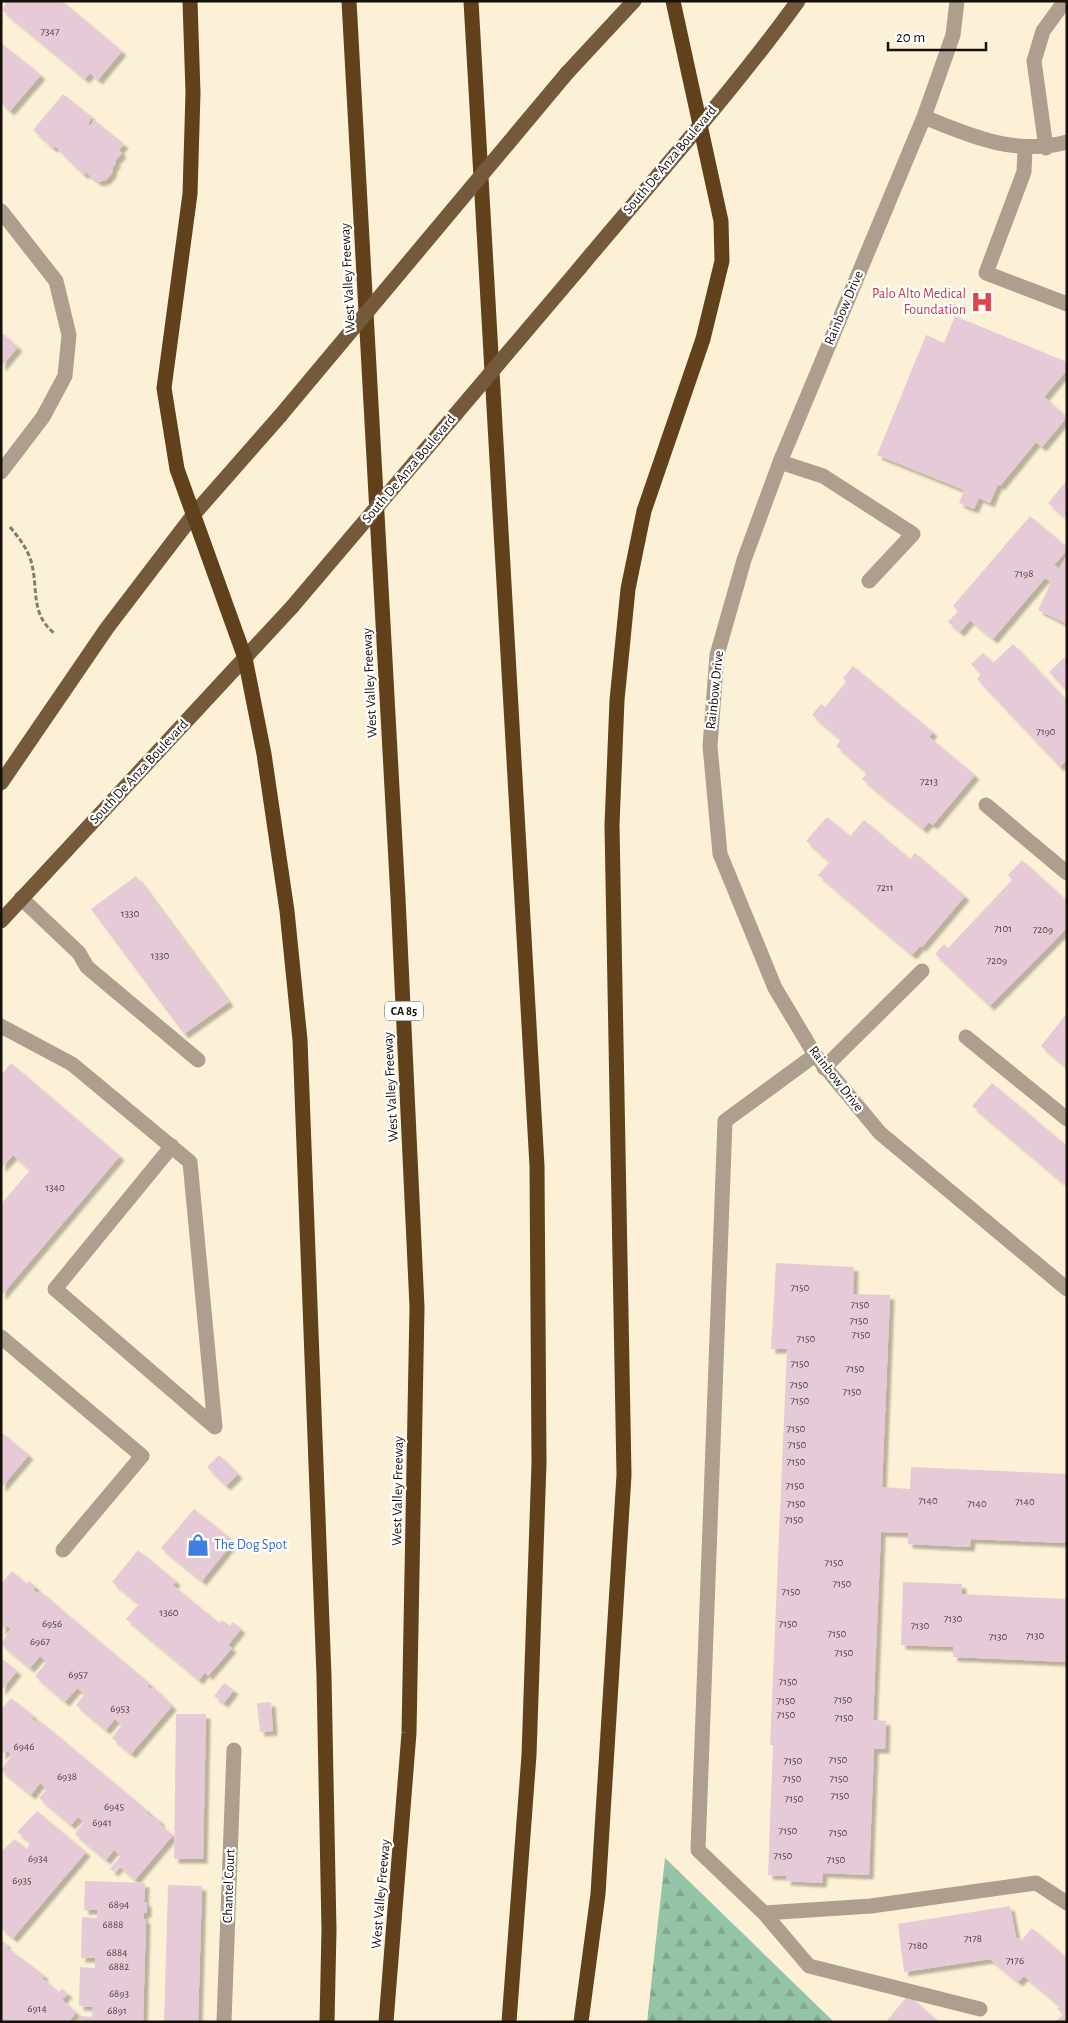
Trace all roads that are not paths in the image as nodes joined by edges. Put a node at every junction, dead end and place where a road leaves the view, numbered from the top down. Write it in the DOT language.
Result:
graph roads {
  1 [pos="190,1"];
  2 [pos="349,1"];
  3 [pos="472,1"];
  4 [pos="634,1"];
  5 [pos="673,1"];
  6 [pos="798,1"];
  7 [pos="957,1"];
  8 [pos="1065,1"];
  9 [pos="924,117"];
  10 [pos="700,126"];
  11 [pos="1067,142"];
  12 [pos="1025,148"];
  13 [pos="1046,148"];
  14 [pos="1,211"];
  15 [pos="1067,304"];
  16 [pos="780,462"];
  17 [pos="1,472"];
  18 [pos="194,514"];
  19 [pos="869,580"];
  20 [pos="245,658"];
  21 [pos="1,783"];
  22 [pos="986,805"];
  23 [pos="1067,873"];
  24 [pos="21,898"];
  25 [pos="1,921"];
  26 [pos="922,971"];
  27 [pos="1,1026"];
  28 [pos="966,1037"];
  29 [pos="815,1055"];
  30 [pos="198,1060"];
  31 [pos="824,1068"];
  32 [pos="1067,1119"];
  33 [pos="172,1146"];
  34 [pos="1067,1289"];
  35 [pos="1,1337"];
  36 [pos="63,1550"];
  37 [pos="234,1750"];
  38 [pos="1067,1904"];
  39 [pos="764,1913"];
  40 [pos="980,2009"];
  41 [pos="224,2022"];
  42 [pos="327,2022"];
  43 [pos="386,2022"];
  44 [pos="509,2022"];
  45 [pos="581,2022"];
  1 -- 18 [label="highway"];
  2 -- 43 [label="highway, West Valley Freeway / CA 85"];
  3 -- 44 [label="highway"];
  4 -- 18 [label="main road, bridge"];
  5 -- 10 [label="highway"];
  6 -- 10 [label="main road, South De Anza Boulevard"];
  7 -- 9 [label="street, Rainbow Drive"];
  8 -- 13 [label="street"];
  9 -- 12 [label="street"];
  9 -- 16 [label="street, Rainbow Drive"];
  10 -- 20 [label="main road, South De Anza Boulevard, bridge"];
  10 -- 45 [label="highway"];
  11 -- 13 [label="street"];
  12 -- 13 [label="street"];
  12 -- 15 [label="street"];
  14 -- 17 [label="street"];
  16 -- 19 [label="street"];
  16 -- 29 [label="street, Rainbow Drive"];
  18 -- 20 [label="highway"];
  18 -- 21 [label="main road"];
  20 -- 24 [label="main road, South De Anza Boulevard"];
  20 -- 42 [label="highway"];
  22 -- 23 [label="street"];
  24 -- 25 [label="main road, South De Anza Boulevard"];
  24 -- 30 [label="street"];
  26 -- 31 [label="street"];
  27 -- 33 [label="street"];
  28 -- 32 [label="street"];
  29 -- 31 [label="street, Rainbow Drive"];
  29 -- 39 [label="street"];
  31 -- 34 [label="street, Rainbow Drive"];
  33 -- 33 [label="street"];
  35 -- 36 [label="street"];
  37 -- 41 [label="street, Chantel Court"];
  38 -- 39 [label="street"];
  39 -- 40 [label="street"];
}
